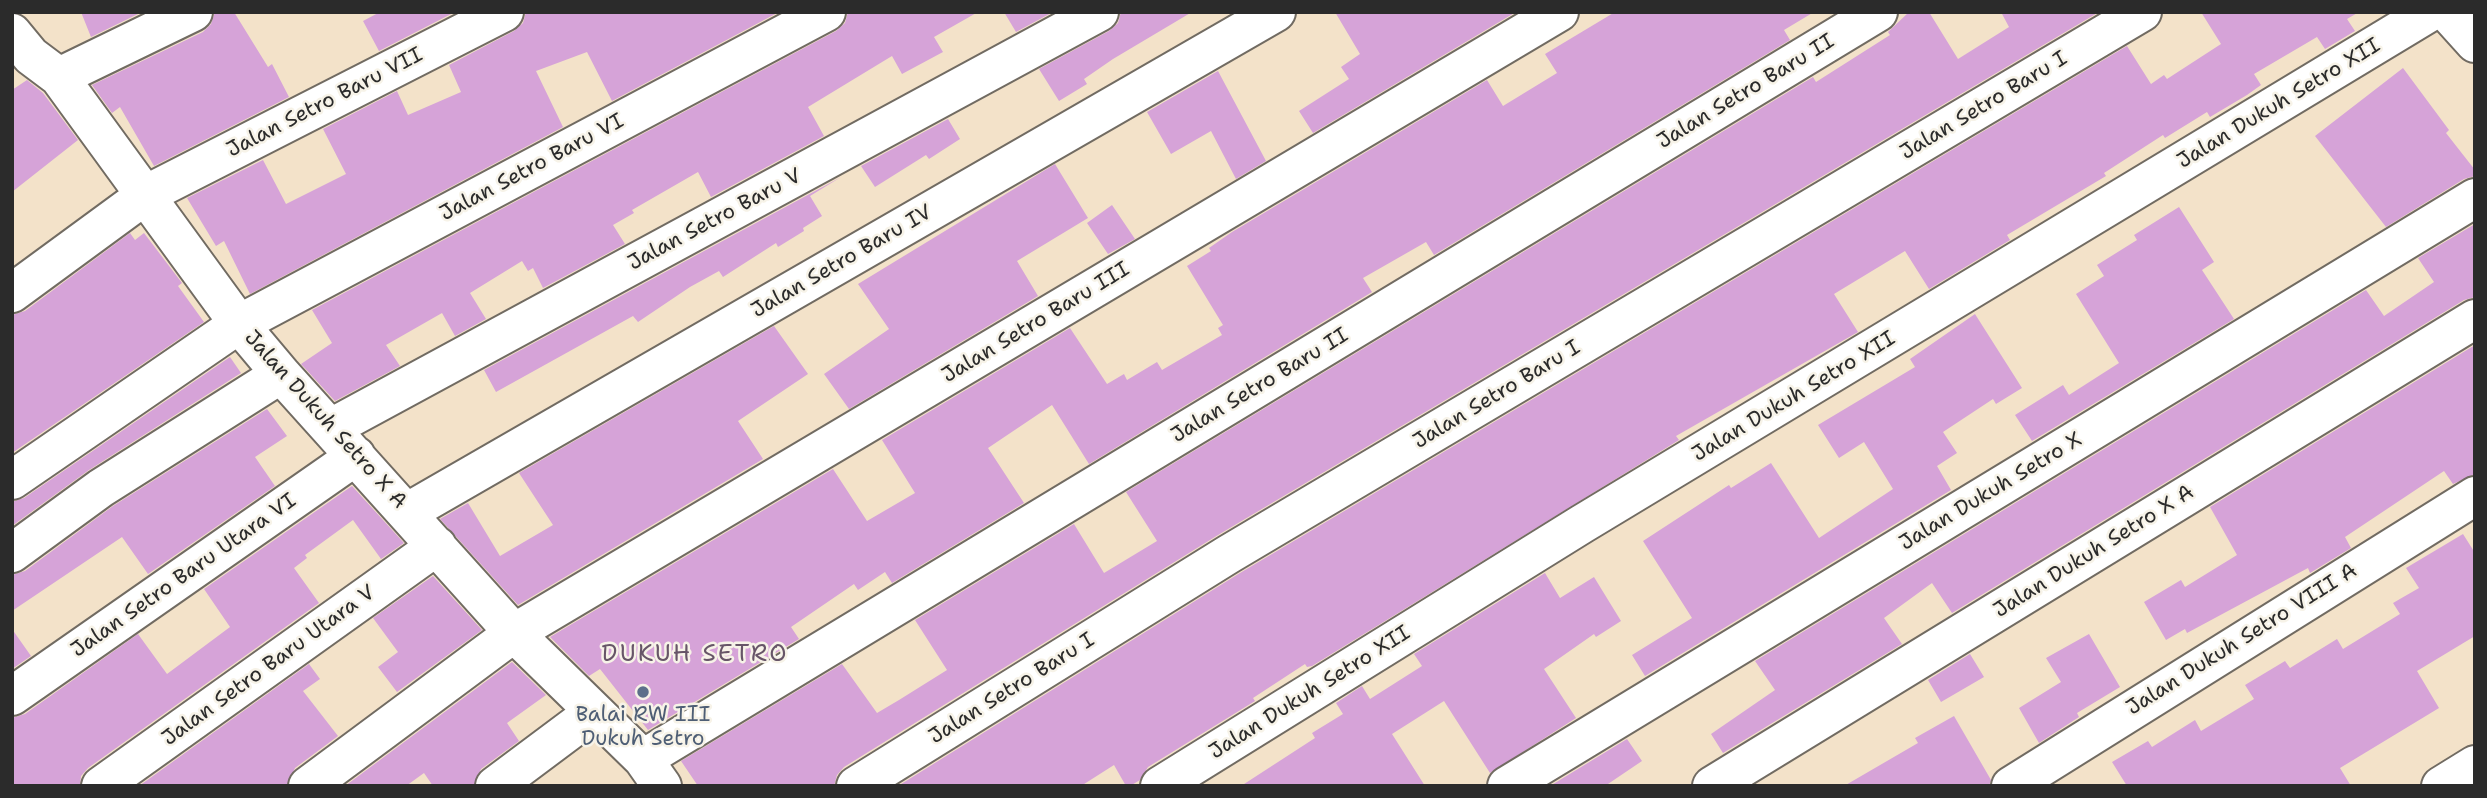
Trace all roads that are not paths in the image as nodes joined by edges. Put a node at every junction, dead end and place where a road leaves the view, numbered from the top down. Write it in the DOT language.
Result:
graph roads {
  1 [pos="193,12"];
  2 [pos="503,12"];
  3 [pos="826,12"];
  4 [pos="1099,12"];
  5 [pos="1276,12"];
  6 [pos="1559,12"];
  7 [pos="1878,12"];
  8 [pos="2142,12"];
  9 [pos="2458,23"];
  10 [pos="29,59"];
  11 [pos="147,194"];
  12 [pos="2475,198"];
  13 [pos="12,293"];
  14 [pos="2475,319"];
  15 [pos="239,324"];
  16 [pos="281,374"];
  17 [pos="331,428"];
  18 [pos="356,456"];
  19 [pos="12,480"];
  20 [pos="2475,496"];
  21 [pos="408,512"];
  22 [pos="437,546"];
  23 [pos="12,553"];
  24 [pos="514,633"];
  25 [pos="12,696"];
  26 [pos="594,712"];
  27 [pos="2475,765"];
  28 [pos="652,772"];
  29 [pos="101,786"];
  30 [pos="308,786"];
  31 [pos="495,786"];
  32 [pos="856,786"];
  33 [pos="1160,786"];
  34 [pos="1507,786"];
  35 [pos="1712,786"];
  36 [pos="2011,786"];
  37 [pos="2441,786"];
  1 -- 10 [label="street"];
  2 -- 11 [label="street, Jalan Setro Baru VII"];
  3 -- 15 [label="street, Jalan Setro Baru VI"];
  4 -- 17 [label="street, Jalan Setro Baru V"];
  5 -- 21 [label="street, Jalan Setro Baru IV"];
  6 -- 24 [label="street, Jalan Setro Baru III"];
  7 -- 28 [label="street, Jalan Setro Baru II"];
  8 -- 32 [label="street, Jalan Setro Baru I"];
  9 -- 33 [label="street, Jalan Dukuh Setro XII"];
  10 -- 11 [label="street, Jalan Dukuh Setro X A"];
  11 -- 13 [label="street, Jalan Setro Baru VII"];
  11 -- 15 [label="street, Jalan Dukuh Setro X A"];
  12 -- 34 [label="street, Jalan Dukuh Setro X"];
  14 -- 35 [label="street, Jalan Dukuh Setro X A"];
  15 -- 16 [label="street, Jalan Dukuh Setro X A"];
  15 -- 19 [label="street, Jalan Setro Baru VI"];
  16 -- 17 [label="street, Jalan Dukuh Setro X A"];
  16 -- 23 [label="street"];
  17 -- 18 [label="street, Jalan Dukuh Setro X A"];
  18 -- 21 [label="street, Jalan Dukuh Setro X A"];
  18 -- 25 [label="street, Jalan Setro Baru Utara VI"];
  20 -- 36 [label="street, Jalan Dukuh Setro VIII A"];
  21 -- 22 [label="street, Jalan Dukuh Setro X A"];
  22 -- 24 [label="street, Jalan Dukuh Setro X A"];
  22 -- 29 [label="street, Jalan Setro Baru Utara V"];
  24 -- 26 [label="street, Jalan Dukuh Setro X A"];
  24 -- 30 [label="street, Jalan Setro Baru III"];
  26 -- 28 [label="street, Jalan Dukuh Setro X A"];
  26 -- 31 [label="street"];
  27 -- 37 [label="street"];
}
